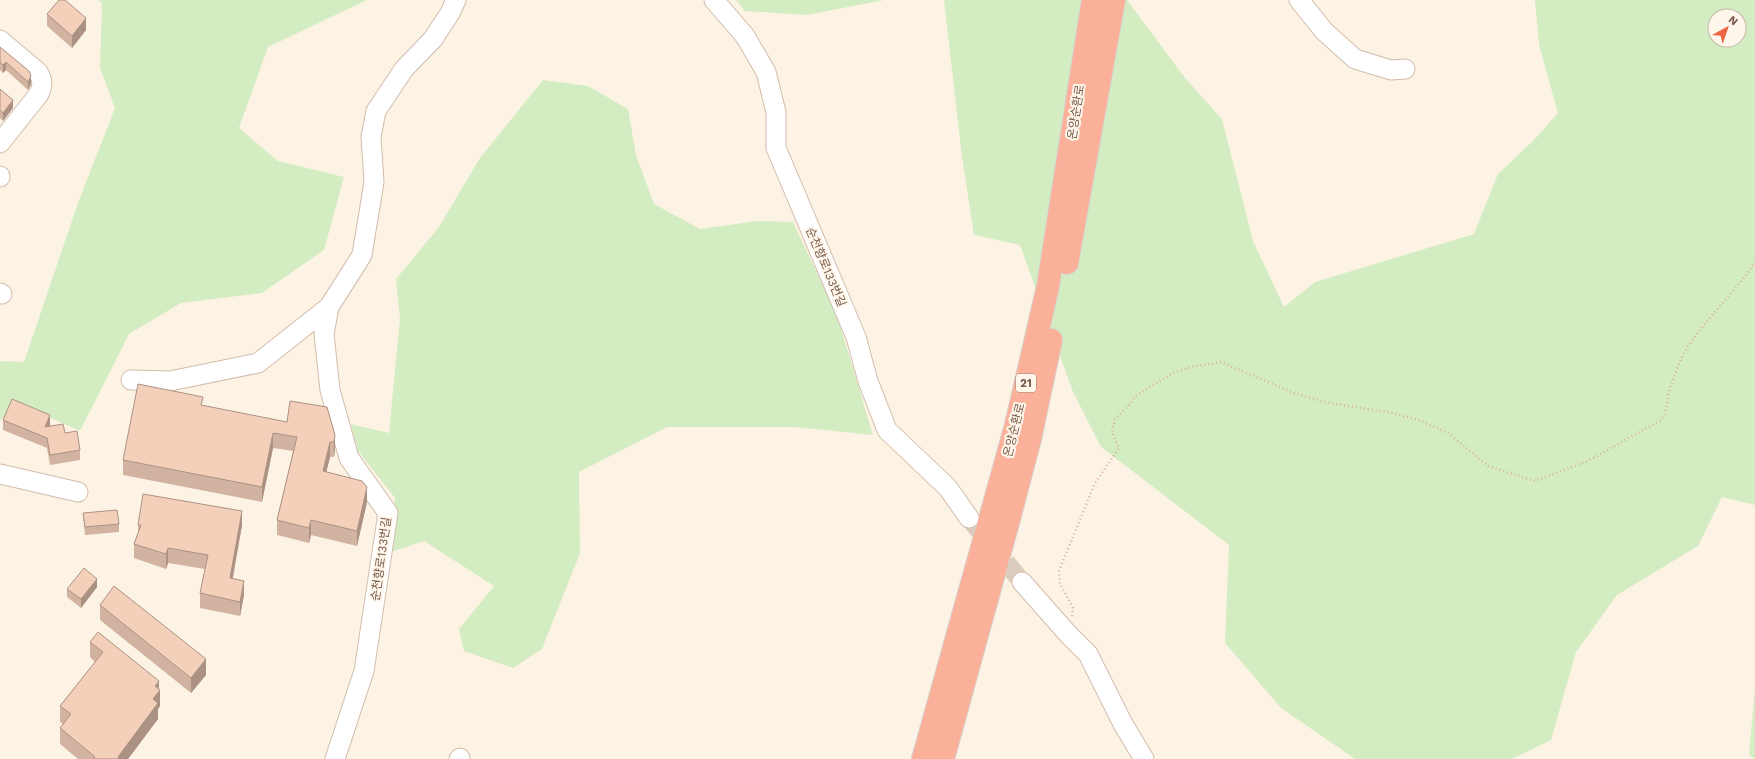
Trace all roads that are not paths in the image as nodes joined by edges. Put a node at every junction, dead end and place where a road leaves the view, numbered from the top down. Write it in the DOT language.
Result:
graph roads {
  1 [pos="456,0"];
  2 [pos="714,0"];
  3 [pos="1093,0"];
  4 [pos="1114,0"];
  5 [pos="1299,0"];
  6 [pos="0,40"];
  7 [pos="1405,69"];
  8 [pos="0,143"];
  9 [pos="329,307"];
  10 [pos="131,380"];
  11 [pos="0,474"];
  12 [pos="78,492"];
  13 [pos="969,518"];
  14 [pos="1022,582"];
  15 [pos="335,759"];
  16 [pos="923,759"];
  17 [pos="943,759"];
  18 [pos="1144,759"];
  1 -- 9 [label="street, 순천향로133번길"];
  2 -- 13 [label="street, 순천향로133번길"];
  3 -- 16 [label="highway, 온양순환로 / 21"];
  4 -- 17 [label="highway, 온양순환로 / 21"];
  5 -- 7 [label="street"];
  6 -- 8 [label="street"];
  9 -- 10 [label="street"];
  9 -- 15 [label="street, 순천향로133번길"];
  11 -- 12 [label="street"];
  14 -- 18 [label="street"];
}
